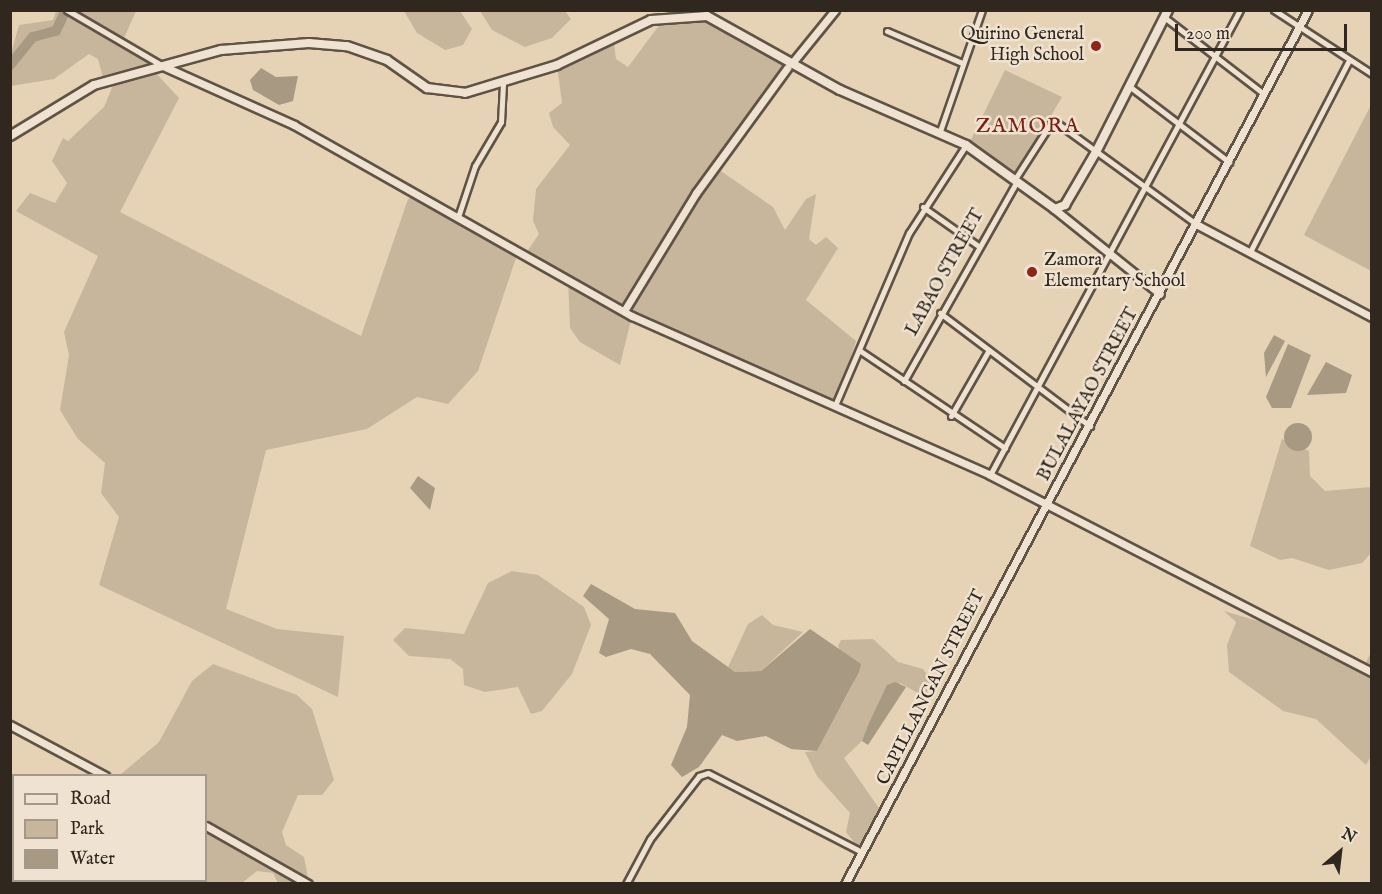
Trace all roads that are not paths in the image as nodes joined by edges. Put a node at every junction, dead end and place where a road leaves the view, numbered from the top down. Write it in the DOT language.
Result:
graph roads {
  1 [pos="67,10"];
  2 [pos="835,10"];
  3 [pos="1240,10"];
  4 [pos="1274,10"];
  5 [pos="1308,10"];
  6 [pos="982,11"];
  7 [pos="1166,14"];
  8 [pos="1299,28"];
  9 [pos="887,31"];
  10 [pos="1214,57"];
  11 [pos="1349,60"];
  12 [pos="962,63"];
  13 [pos="789,65"];
  14 [pos="163,66"];
  15 [pos="1371,74"];
  16 [pos="503,83"];
  17 [pos="1129,86"];
  18 [pos="1264,94"];
  19 [pos="1181,122"];
  20 [pos="939,134"];
  21 [pos="10,136"];
  22 [pos="966,145"];
  23 [pos="1096,152"];
  24 [pos="1228,162"];
  25 [pos="1016,180"];
  26 [pos="1145,191"];
  27 [pos="923,207"];
  28 [pos="1053,208"];
  29 [pos="458,217"];
  30 [pos="1196,224"];
  31 [pos="977,245"];
  32 [pos="1250,252"];
  33 [pos="1110,257"];
  34 [pos="1160,294"];
  35 [pos="624,311"];
  36 [pos="940,313"];
  37 [pos="1371,317"];
  38 [pos="860,350"];
  39 [pos="989,350"];
  40 [pos="904,381"];
  41 [pos="1037,387"];
  42 [pos="836,403"];
  43 [pos="952,416"];
  44 [pos="1090,426"];
  45 [pos="1005,448"];
  46 [pos="990,475"];
  47 [pos="1047,506"];
  48 [pos="1371,672"];
  49 [pos="10,725"];
  50 [pos="101,774"];
  51 [pos="207,827"];
  52 [pos="862,852"];
  53 [pos="308,884"];
  54 [pos="626,884"];
  55 [pos="845,884"];
  1 -- 14 [label="street"];
  2 -- 13 [label="street"];
  3 -- 10 [label="street"];
  4 -- 8 [label="street"];
  5 -- 8 [label="street, BULALAYAO STREET"];
  6 -- 12 [label="street"];
  7 -- 10 [label="street"];
  7 -- 17 [label="main road"];
  8 -- 11 [label="street"];
  8 -- 18 [label="street, BULALAYAO STREET"];
  9 -- 12 [label="street"];
  10 -- 18 [label="street"];
  10 -- 19 [label="street"];
  11 -- 15 [label="street"];
  11 -- 32 [label="street"];
  12 -- 20 [label="street"];
  13 -- 16 [label="main road"];
  13 -- 20 [label="main road"];
  13 -- 35 [label="street"];
  14 -- 16 [label="main road"];
  14 -- 21 [label="main road"];
  14 -- 29 [label="street"];
  16 -- 29 [label="street"];
  17 -- 19 [label="street"];
  17 -- 23 [label="main road"];
  18 -- 24 [label="street, BULALAYAO STREET"];
  19 -- 24 [label="street"];
  19 -- 26 [label="street"];
  20 -- 22 [label="main road"];
  22 -- 25 [label="main road"];
  22 -- 27 [label="street"];
  23 -- 25 [label="street, LABAO STREET"];
  23 -- 26 [label="street"];
  23 -- 28 [label="main road"];
  24 -- 30 [label="street, BULALAYAO STREET"];
  25 -- 28 [label="main road"];
  25 -- 31 [label="street, LABAO STREET"];
  26 -- 30 [label="street"];
  26 -- 33 [label="street"];
  27 -- 31 [label="street"];
  27 -- 38 [label="street"];
  28 -- 33 [label="street"];
  29 -- 35 [label="street"];
  30 -- 32 [label="street"];
  30 -- 34 [label="street, BULALAYAO STREET"];
  31 -- 36 [label="street, LABAO STREET"];
  32 -- 37 [label="street"];
  33 -- 34 [label="street"];
  33 -- 41 [label="street"];
  34 -- 44 [label="street, BULALAYAO STREET"];
  35 -- 42 [label="street"];
  36 -- 39 [label="street"];
  36 -- 40 [label="street, LABAO STREET"];
  38 -- 40 [label="street"];
  38 -- 42 [label="street"];
  39 -- 41 [label="street"];
  39 -- 43 [label="street"];
  40 -- 43 [label="street"];
  41 -- 44 [label="street"];
  41 -- 45 [label="street"];
  42 -- 46 [label="street"];
  43 -- 45 [label="street"];
  44 -- 47 [label="street, BULALAYAO STREET"];
  45 -- 46 [label="street"];
  46 -- 47 [label="street"];
  47 -- 48 [label="street"];
  47 -- 52 [label="street, CAPILLANGAN STREET"];
  49 -- 50 [label="street"];
  51 -- 53 [label="street"];
  52 -- 54 [label="street"];
  52 -- 55 [label="street, CAPILLANGAN STREET"];
}
